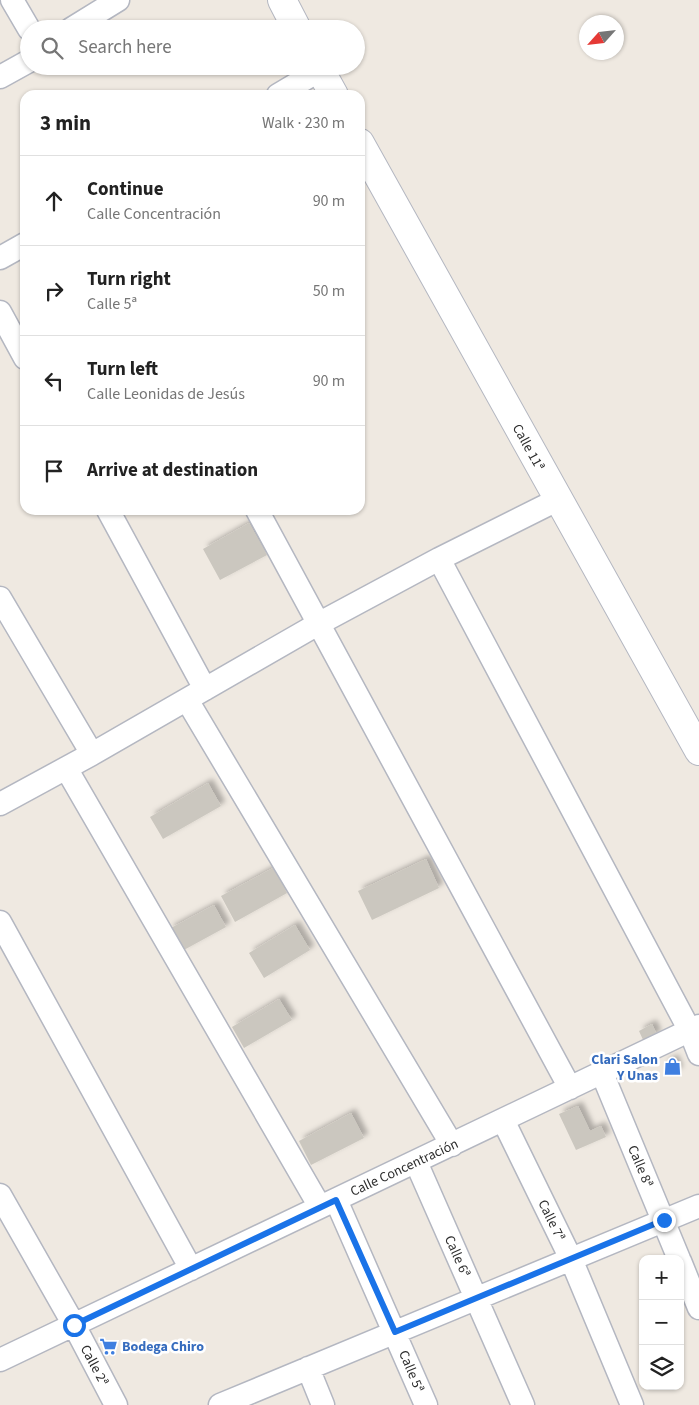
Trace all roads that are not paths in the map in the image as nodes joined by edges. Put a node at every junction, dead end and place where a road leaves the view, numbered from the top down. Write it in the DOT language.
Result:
graph roads {
  1 [pos="12,0"];
  2 [pos="118,0"];
  3 [pos="282,0"];
  4 [pos="24,20"];
  5 [pos="86,20"];
  6 [pos="292,20"];
  7 [pos="20,66"];
  8 [pos="308,75"];
  9 [pos="323,75"];
  10 [pos="0,77"];
  11 [pos="286,90"];
  12 [pos="331,90"];
  13 [pos="365,151"];
  14 [pos="20,247"];
  15 [pos="0,258"];
  16 [pos="0,312"];
  17 [pos="20,349"];
  18 [pos="559,499"];
  19 [pos="110,515"];
  20 [pos="261,515"];
  21 [pos="439,559"];
  22 [pos="0,598"];
  23 [pos="318,624"];
  24 [pos="196,695"];
  25 [pos="699,751"];
  26 [pos="92,754"];
  27 [pos="66,768"];
  28 [pos="0,804"];
  29 [pos="0,922"];
  30 [pos="694,1028"];
  31 [pos="699,1054"];
  32 [pos="602,1072"];
  33 [pos="570,1088"];
  34 [pos="503,1120"];
  35 [pos="452,1145"];
  36 [pos="416,1162"];
  37 [pos="0,1195"];
  38 [pos="328,1204"];
  39 [pos="699,1206"];
  40 [pos="664,1220"];
  41 [pos="678,1255"];
  42 [pos="570,1259"];
  43 [pos="191,1269"];
  44 [pos="684,1270"];
  45 [pos="477,1298"];
  46 [pos="699,1308"];
  47 [pos="74,1325"];
  48 [pos="395,1332"];
  49 [pos="3,1352"];
  50 [pos="308,1368"];
  51 [pos="116,1405"];
  52 [pos="220,1405"];
  53 [pos="323,1405"];
  54 [pos="426,1405"];
  55 [pos="523,1405"];
  56 [pos="632,1405"];
  1 -- 4 [label="street"];
  2 -- 5 [label="street"];
  3 -- 6 [label="street"];
  7 -- 10 [label="street"];
  8 -- 11 [label="street"];
  9 -- 12 [label="street"];
  13 -- 18 [label="street, Calle 11ª"];
  14 -- 15 [label="street"];
  16 -- 17 [label="street"];
  18 -- 21 [label="street"];
  18 -- 25 [label="street, Calle 11ª"];
  19 -- 24 [label="street"];
  20 -- 23 [label="street"];
  21 -- 23 [label="street"];
  21 -- 30 [label="street"];
  22 -- 26 [label="street"];
  23 -- 24 [label="street"];
  23 -- 33 [label="street"];
  24 -- 26 [label="street"];
  24 -- 35 [label="street"];
  26 -- 27 [label="street"];
  27 -- 28 [label="street"];
  27 -- 38 [label="street, Calle 5ª"];
  29 -- 43 [label="street"];
  30 -- 31 [label="street"];
  30 -- 32 [label="street, Calle Concentración"];
  32 -- 33 [label="street, Calle Concentración"];
  32 -- 40 [label="street, Calle 8ª"];
  33 -- 34 [label="street, Calle Concentración"];
  34 -- 35 [label="street, Calle Concentración"];
  34 -- 42 [label="street, Calle 7ª"];
  35 -- 36 [label="street, Calle Concentración"];
  36 -- 38 [label="street, Calle Concentración"];
  36 -- 45 [label="street, Calle 6ª"];
  37 -- 47 [label="street, Calle 2ª"];
  38 -- 43 [label="street, Calle Concentración"];
  38 -- 48 [label="street, Calle 5ª"];
  39 -- 40 [label="street"];
  40 -- 41 [label="street, Calle 8ª"];
  40 -- 42 [label="street"];
  42 -- 45 [label="street"];
  42 -- 56 [label="street, Calle 7ª"];
  43 -- 47 [label="street, Calle Concentración"];
  44 -- 46 [label="street, Calle 8ª"];
  45 -- 48 [label="street"];
  45 -- 55 [label="street, Calle 6ª"];
  47 -- 49 [label="street, Calle Concentración"];
  47 -- 51 [label="street, Calle 2ª"];
  48 -- 50 [label="street"];
  48 -- 54 [label="street, Calle 5ª"];
  50 -- 52 [label="street"];
  50 -- 53 [label="street"];
}
